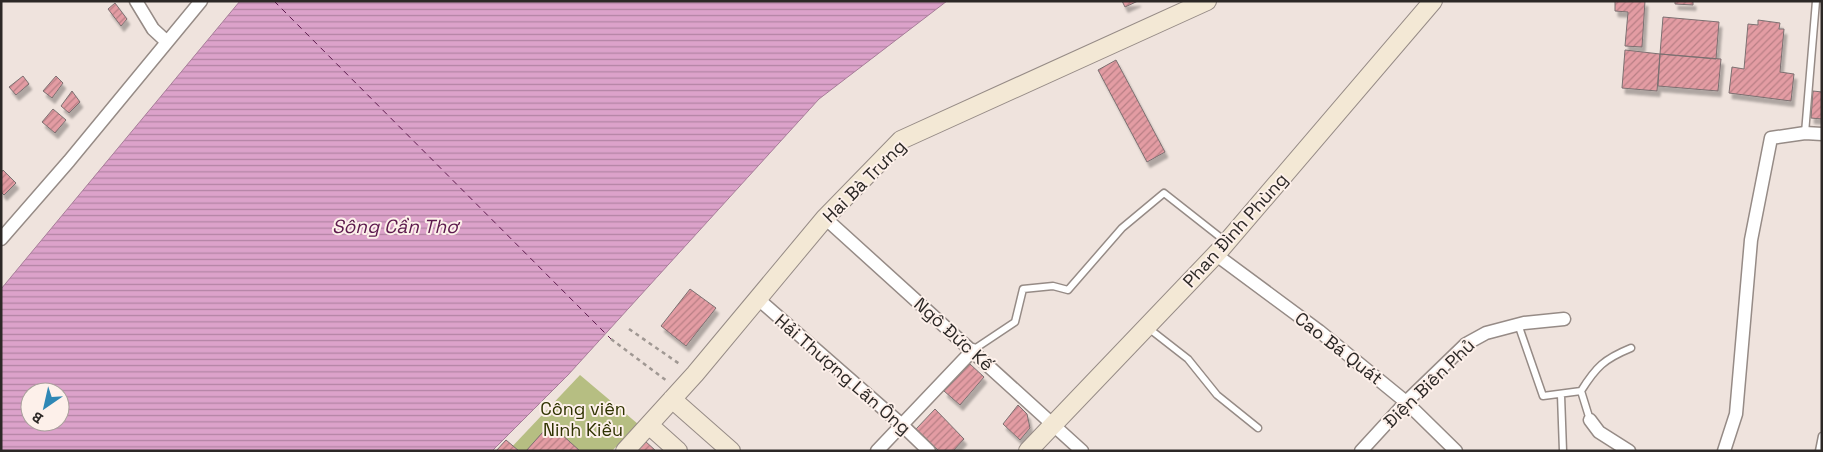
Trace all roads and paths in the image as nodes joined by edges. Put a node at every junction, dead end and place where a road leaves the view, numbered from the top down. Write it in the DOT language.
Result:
graph roads {
  1 [pos="136,1"];
  2 [pos="201,1"];
  3 [pos="1207,1"];
  4 [pos="1433,1"];
  5 [pos="1816,1"];
  6 [pos="167,42"];
  7 [pos="1805,133"];
  8 [pos="1822,134"];
  9 [pos="825,218"];
  10 [pos="3,235"];
  11 [pos="1221,248"];
  12 [pos="757,298"];
  13 [pos="1564,319"];
  14 [pos="1518,324"];
  15 [pos="1146,326"];
  16 [pos="630,329"];
  17 [pos="611,339"];
  18 [pos="1631,348"];
  19 [pos="973,350"];
  20 [pos="695,374"];
  21 [pos="1582,391"];
  22 [pos="676,395"];
  23 [pos="1561,396"];
  24 [pos="1406,402"];
  25 [pos="1590,420"];
  26 [pos="1051,424"];
  27 [pos="649,425"];
  28 [pos="902,425"];
  29 [pos="1258,428"];
  30 [pos="1822,436"];
  31 [pos="625,451"];
  32 [pos="678,451"];
  33 [pos="731,451"];
  34 [pos="877,451"];
  35 [pos="929,451"];
  36 [pos="1028,451"];
  37 [pos="1082,451"];
  38 [pos="1361,451"];
  39 [pos="1456,451"];
  40 [pos="1563,451"];
  41 [pos="1629,451"];
  42 [pos="1724,451"];
  43 [pos="1819,451"];
  1 -- 6 [label="street"];
  2 -- 6 [label="street"];
  3 -- 9 [label="street, Hai Bà Trưng"];
  4 -- 11 [label="street, Phan Đình Phùng"];
  5 -- 7 [label="lane"];
  6 -- 10 [label="street"];
  7 -- 8 [label="street"];
  7 -- 42 [label="street"];
  9 -- 12 [label="street, Hai Bà Trưng"];
  9 -- 19 [label="street, Ngô Đức Kế"];
  11 -- 15 [label="street, Phan Đình Phùng"];
  11 -- 19 [label="lane"];
  11 -- 24 [label="street, Cao Bá Quát"];
  12 -- 20 [label="street, Hai Bà Trưng"];
  12 -- 28 [label="street, Hải Thượng Lãn Ông"];
  13 -- 14 [label="street, Điện Biên Phủ"];
  14 -- 23 [label="lane"];
  14 -- 24 [label="street, Điện Biên Phủ"];
  15 -- 26 [label="street, Phan Đình Phùng"];
  15 -- 29 [label="lane"];
  16 -- 20 [label="path"];
  17 -- 22 [label="path"];
  18 -- 21 [label="lane"];
  19 -- 26 [label="street, Ngô Đức Kế"];
  19 -- 28 [label="street"];
  20 -- 22 [label="street, Hai Bà Trưng"];
  21 -- 23 [label="lane"];
  21 -- 25 [label="lane"];
  22 -- 27 [label="street, Hai Bà Trưng"];
  22 -- 33 [label="street"];
  23 -- 40 [label="lane"];
  24 -- 38 [label="street, Điện Biên Phủ"];
  24 -- 39 [label="street, Cao Bá Quát"];
  25 -- 41 [label="street"];
  26 -- 36 [label="street, Phan Đình Phùng"];
  26 -- 37 [label="street, Ngô Đức Kế"];
  27 -- 31 [label="street, Hai Bà Trưng"];
  27 -- 32 [label="street"];
  28 -- 34 [label="street"];
  28 -- 35 [label="street, Hải Thượng Lãn Ông"];
  30 -- 43 [label="lane"];
}
